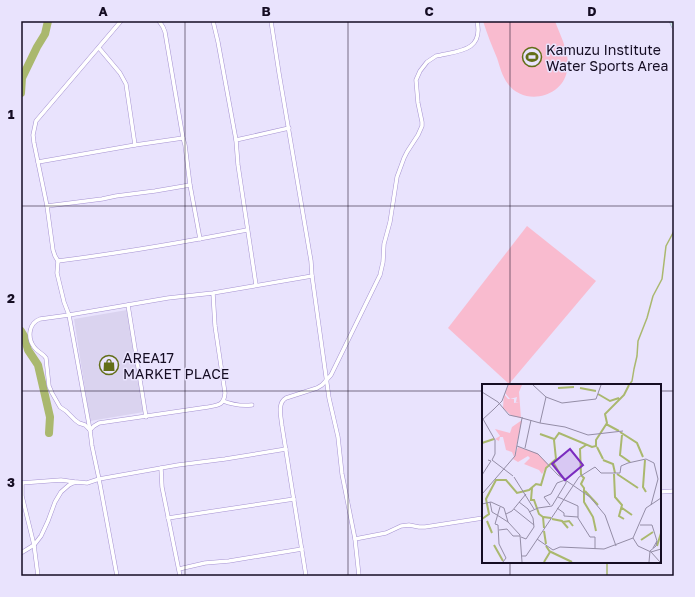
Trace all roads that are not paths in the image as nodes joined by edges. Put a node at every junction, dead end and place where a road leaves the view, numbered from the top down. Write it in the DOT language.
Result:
graph roads {
  1 [pos="121,21"];
  2 [pos="159,21"];
  3 [pos="213,21"];
  4 [pos="271,21"];
  5 [pos="478,21"];
  6 [pos="672,21"];
  7 [pos="674,26"];
  8 [pos="98,48"];
  9 [pos="289,128"];
  10 [pos="183,138"];
  11 [pos="236,140"];
  12 [pos="135,144"];
  13 [pos="38,162"];
  14 [pos="190,186"];
  15 [pos="47,206"];
  16 [pos="247,230"];
  17 [pos="200,239"];
  18 [pos="58,261"];
  19 [pos="312,276"];
  20 [pos="256,285"];
  21 [pos="213,292"];
  22 [pos="128,305"];
  23 [pos="69,315"];
  24 [pos="327,380"];
  25 [pos="223,401"];
  26 [pos="252,405"];
  27 [pos="146,417"];
  28 [pos="90,430"];
  29 [pos="286,449"];
  30 [pos="161,468"];
  31 [pos="99,479"];
  32 [pos="77,482"];
  33 [pos="22,483"];
  34 [pos="674,491"];
  35 [pos="661,492"];
  36 [pos="294,499"];
  37 [pos="168,518"];
  38 [pos="482,518"];
  39 [pos="354,539"];
  40 [pos="34,544"];
  41 [pos="302,549"];
  42 [pos="21,553"];
  43 [pos="179,569"];
  44 [pos="38,576"];
  45 [pos="117,576"];
  46 [pos="180,576"];
  47 [pos="306,576"];
  48 [pos="359,576"];
  1 -- 8 [label="street"];
  2 -- 10 [label="street"];
  3 -- 11 [label="street"];
  4 -- 9 [label="street"];
  5 -- 24 [label="street"];
  6 -- 7 [label="street"];
  8 -- 12 [label="street"];
  8 -- 13 [label="street"];
  9 -- 11 [label="street"];
  9 -- 19 [label="street"];
  10 -- 12 [label="street"];
  10 -- 14 [label="street"];
  11 -- 16 [label="street"];
  12 -- 13 [label="street"];
  13 -- 15 [label="street"];
  14 -- 15 [label="street"];
  14 -- 17 [label="street"];
  15 -- 18 [label="street"];
  16 -- 17 [label="street"];
  16 -- 20 [label="street"];
  17 -- 18 [label="street"];
  18 -- 23 [label="street"];
  19 -- 20 [label="street"];
  19 -- 24 [label="street"];
  20 -- 21 [label="street"];
  21 -- 22 [label="street"];
  21 -- 25 [label="street"];
  22 -- 23 [label="street"];
  22 -- 27 [label="street"];
  23 -- 28 [label="street"];
  23 -- 28 [label="street"];
  24 -- 29 [label="street"];
  24 -- 39 [label="street"];
  25 -- 26 [label="street"];
  25 -- 27 [label="street"];
  27 -- 28 [label="street"];
  28 -- 31 [label="street"];
  29 -- 30 [label="street"];
  29 -- 36 [label="street"];
  30 -- 31 [label="street"];
  30 -- 37 [label="street"];
  31 -- 32 [label="street"];
  31 -- 45 [label="street"];
  32 -- 33 [label="street"];
  32 -- 40 [label="street"];
  33 -- 40 [label="street"];
  34 -- 35 [label="street"];
  36 -- 37 [label="street"];
  36 -- 41 [label="street"];
  37 -- 43 [label="street"];
  38 -- 39 [label="street"];
  39 -- 48 [label="street"];
  40 -- 42 [label="street"];
  40 -- 44 [label="street"];
  41 -- 43 [label="street"];
  41 -- 47 [label="street"];
  43 -- 46 [label="street"];
}
